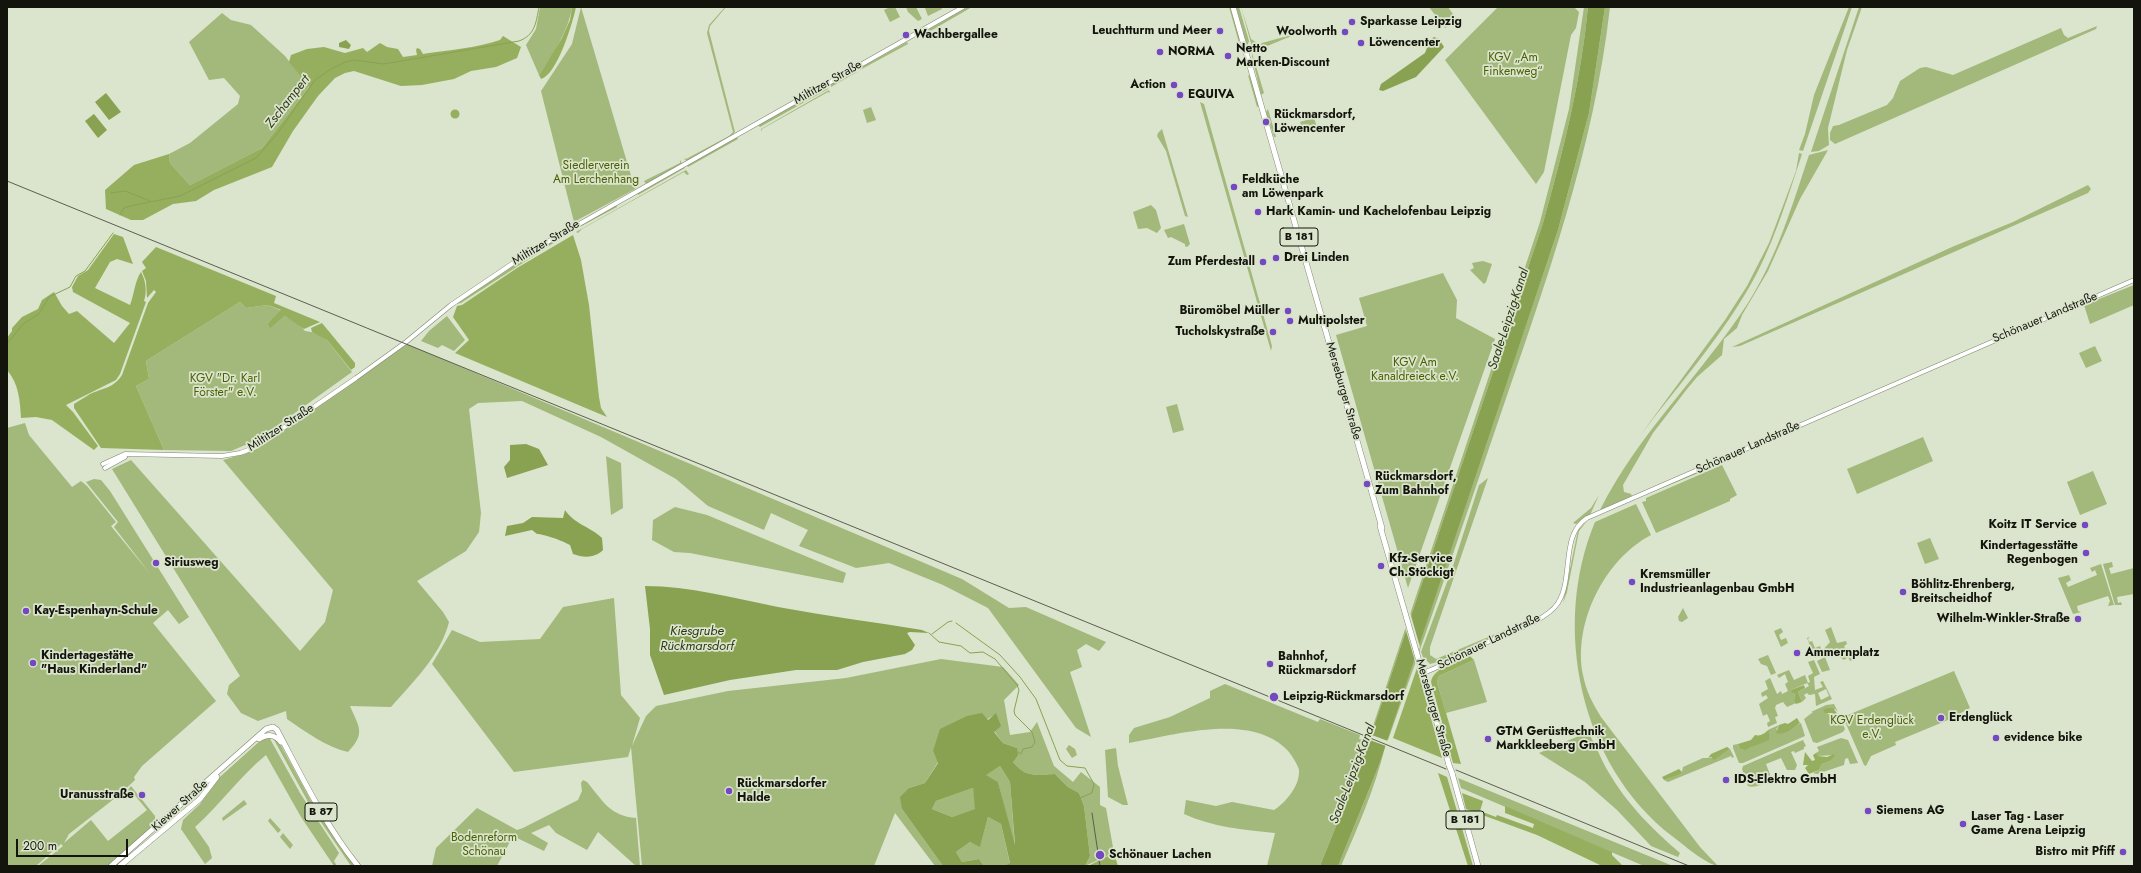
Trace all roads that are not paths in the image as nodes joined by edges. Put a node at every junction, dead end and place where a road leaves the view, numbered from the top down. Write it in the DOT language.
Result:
graph roads {
  1 [pos="963,7"];
  2 [pos="1233,7"];
  3 [pos="2134,280"];
  4 [pos="104,466"];
  5 [pos="1423,673"];
  6 [pos="252,743"];
  7 [pos="289,755"];
  8 [pos="231,761"];
  9 [pos="111,866"];
  10 [pos="120,866"];
  11 [pos="358,866"];
  12 [pos="1478,866"];
  1 -- 4 [label="street, Miltitzer Straße"];
  2 -- 5 [label="main road, Merseburger Straße / B 181"];
  3 -- 5 [label="street, Schönauer Landstraße"];
  5 -- 12 [label="main road, Merseburger Straße / B 181, bridge"];
  6 -- 7 [label="main road, B 87"];
  6 -- 7 [label="main road, B 87"];
  6 -- 8 [label="main road, Kiewer Straße / B 87"];
  7 -- 11 [label="main road, B 87"];
  8 -- 9 [label="main road, Kiewer Straße / B 87"];
  8 -- 10 [label="main road, Kiewer Straße / B 87"];
}
